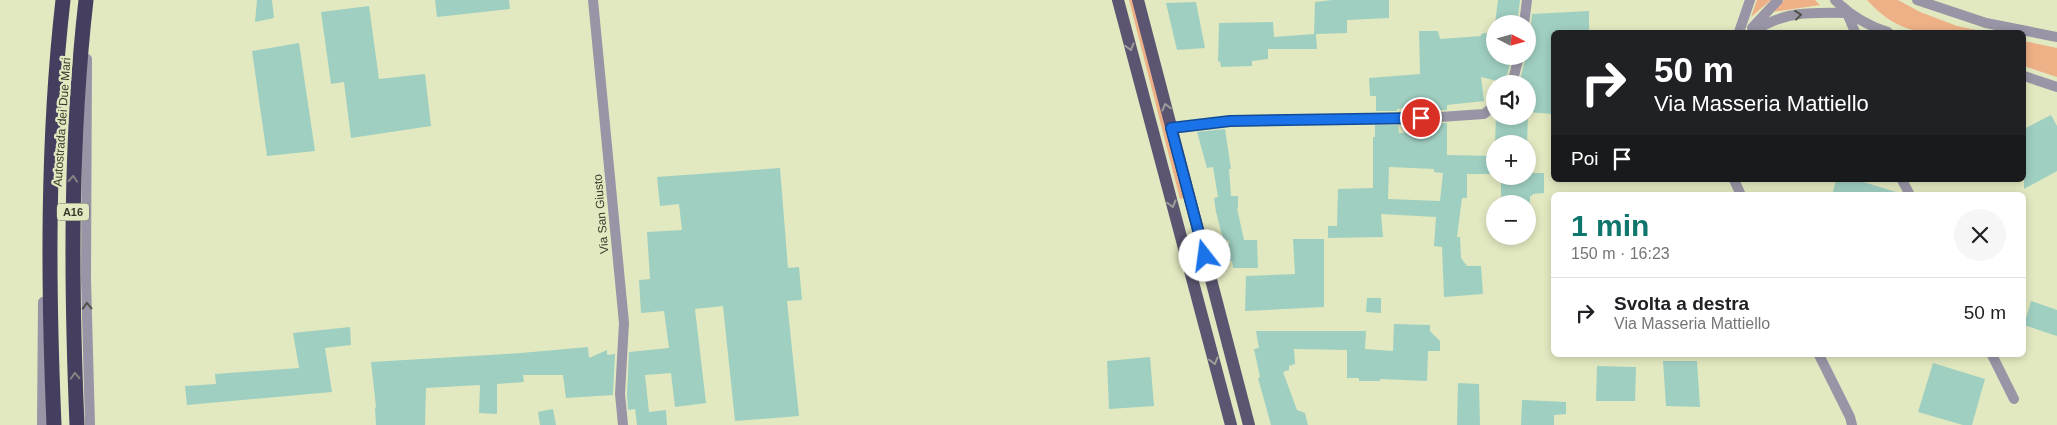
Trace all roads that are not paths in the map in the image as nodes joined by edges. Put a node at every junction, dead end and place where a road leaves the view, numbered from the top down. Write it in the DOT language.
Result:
graph roads {
  1 [pos="63,0"];
  2 [pos="88,0"];
  3 [pos="593,0"];
  4 [pos="1118,0"];
  5 [pos="1138,0"];
  6 [pos="1527,0"];
  7 [pos="1750,0"];
  8 [pos="1778,0"];
  9 [pos="1835,0"];
  10 [pos="1916,0"];
  11 [pos="1847,13"];
  12 [pos="1525,15"];
  13 [pos="1741,30"];
  14 [pos="1750,30"];
  15 [pos="1757,30"];
  16 [pos="1854,30"];
  17 [pos="1881,30"];
  18 [pos="2022,30"];
  19 [pos="2026,31"];
  20 [pos="2057,37"];
  21 [pos="2026,77"];
  22 [pos="2057,87"];
  23 [pos="1486,112"];
  24 [pos="1171,128"];
  25 [pos="51,171"];
  26 [pos="1820,357"];
  27 [pos="1993,357"];
  28 [pos="2014,398"];
  29 [pos="42,425"];
  30 [pos="54,425"];
  31 [pos="77,425"];
  32 [pos="90,425"];
  33 [pos="623,425"];
  34 [pos="1231,425"];
  35 [pos="1249,425"];
  36 [pos="1852,425"];
  1 -- 25 [label="highway, Autostrada dei Due Mari / A16"];
  31 -- 2 [label="highway, Autostrada dei Due Mari / A16, one-way"];
  32 -- 2 [label="street, one-way"];
  3 -- 33 [label="street, Via San Giusto"];
  4 -- 34 [label="main road, one-way"];
  24 -- 5 [label="main road, one-way"];
  6 -- 12 [label="street"];
  7 -- 13 [label="street"];
  8 -- 14 [label="street"];
  9 -- 11 [label="street"];
  10 -- 18 [label="street"];
  15 -- 11 [label="street, one-way"];
  11 -- 16 [label="street"];
  11 -- 17 [label="street"];
  19 -- 20 [label="street"];
  21 -- 22 [label="street"];
  23 -- 24 [label="street"];
  24 -- 35 [label="main road"];
  25 -- 29 [label="street"];
  25 -- 30 [label="highway, Autostrada dei Due Mari / A16"];
  26 -- 36 [label="street"];
  27 -- 28 [label="street"];
}
